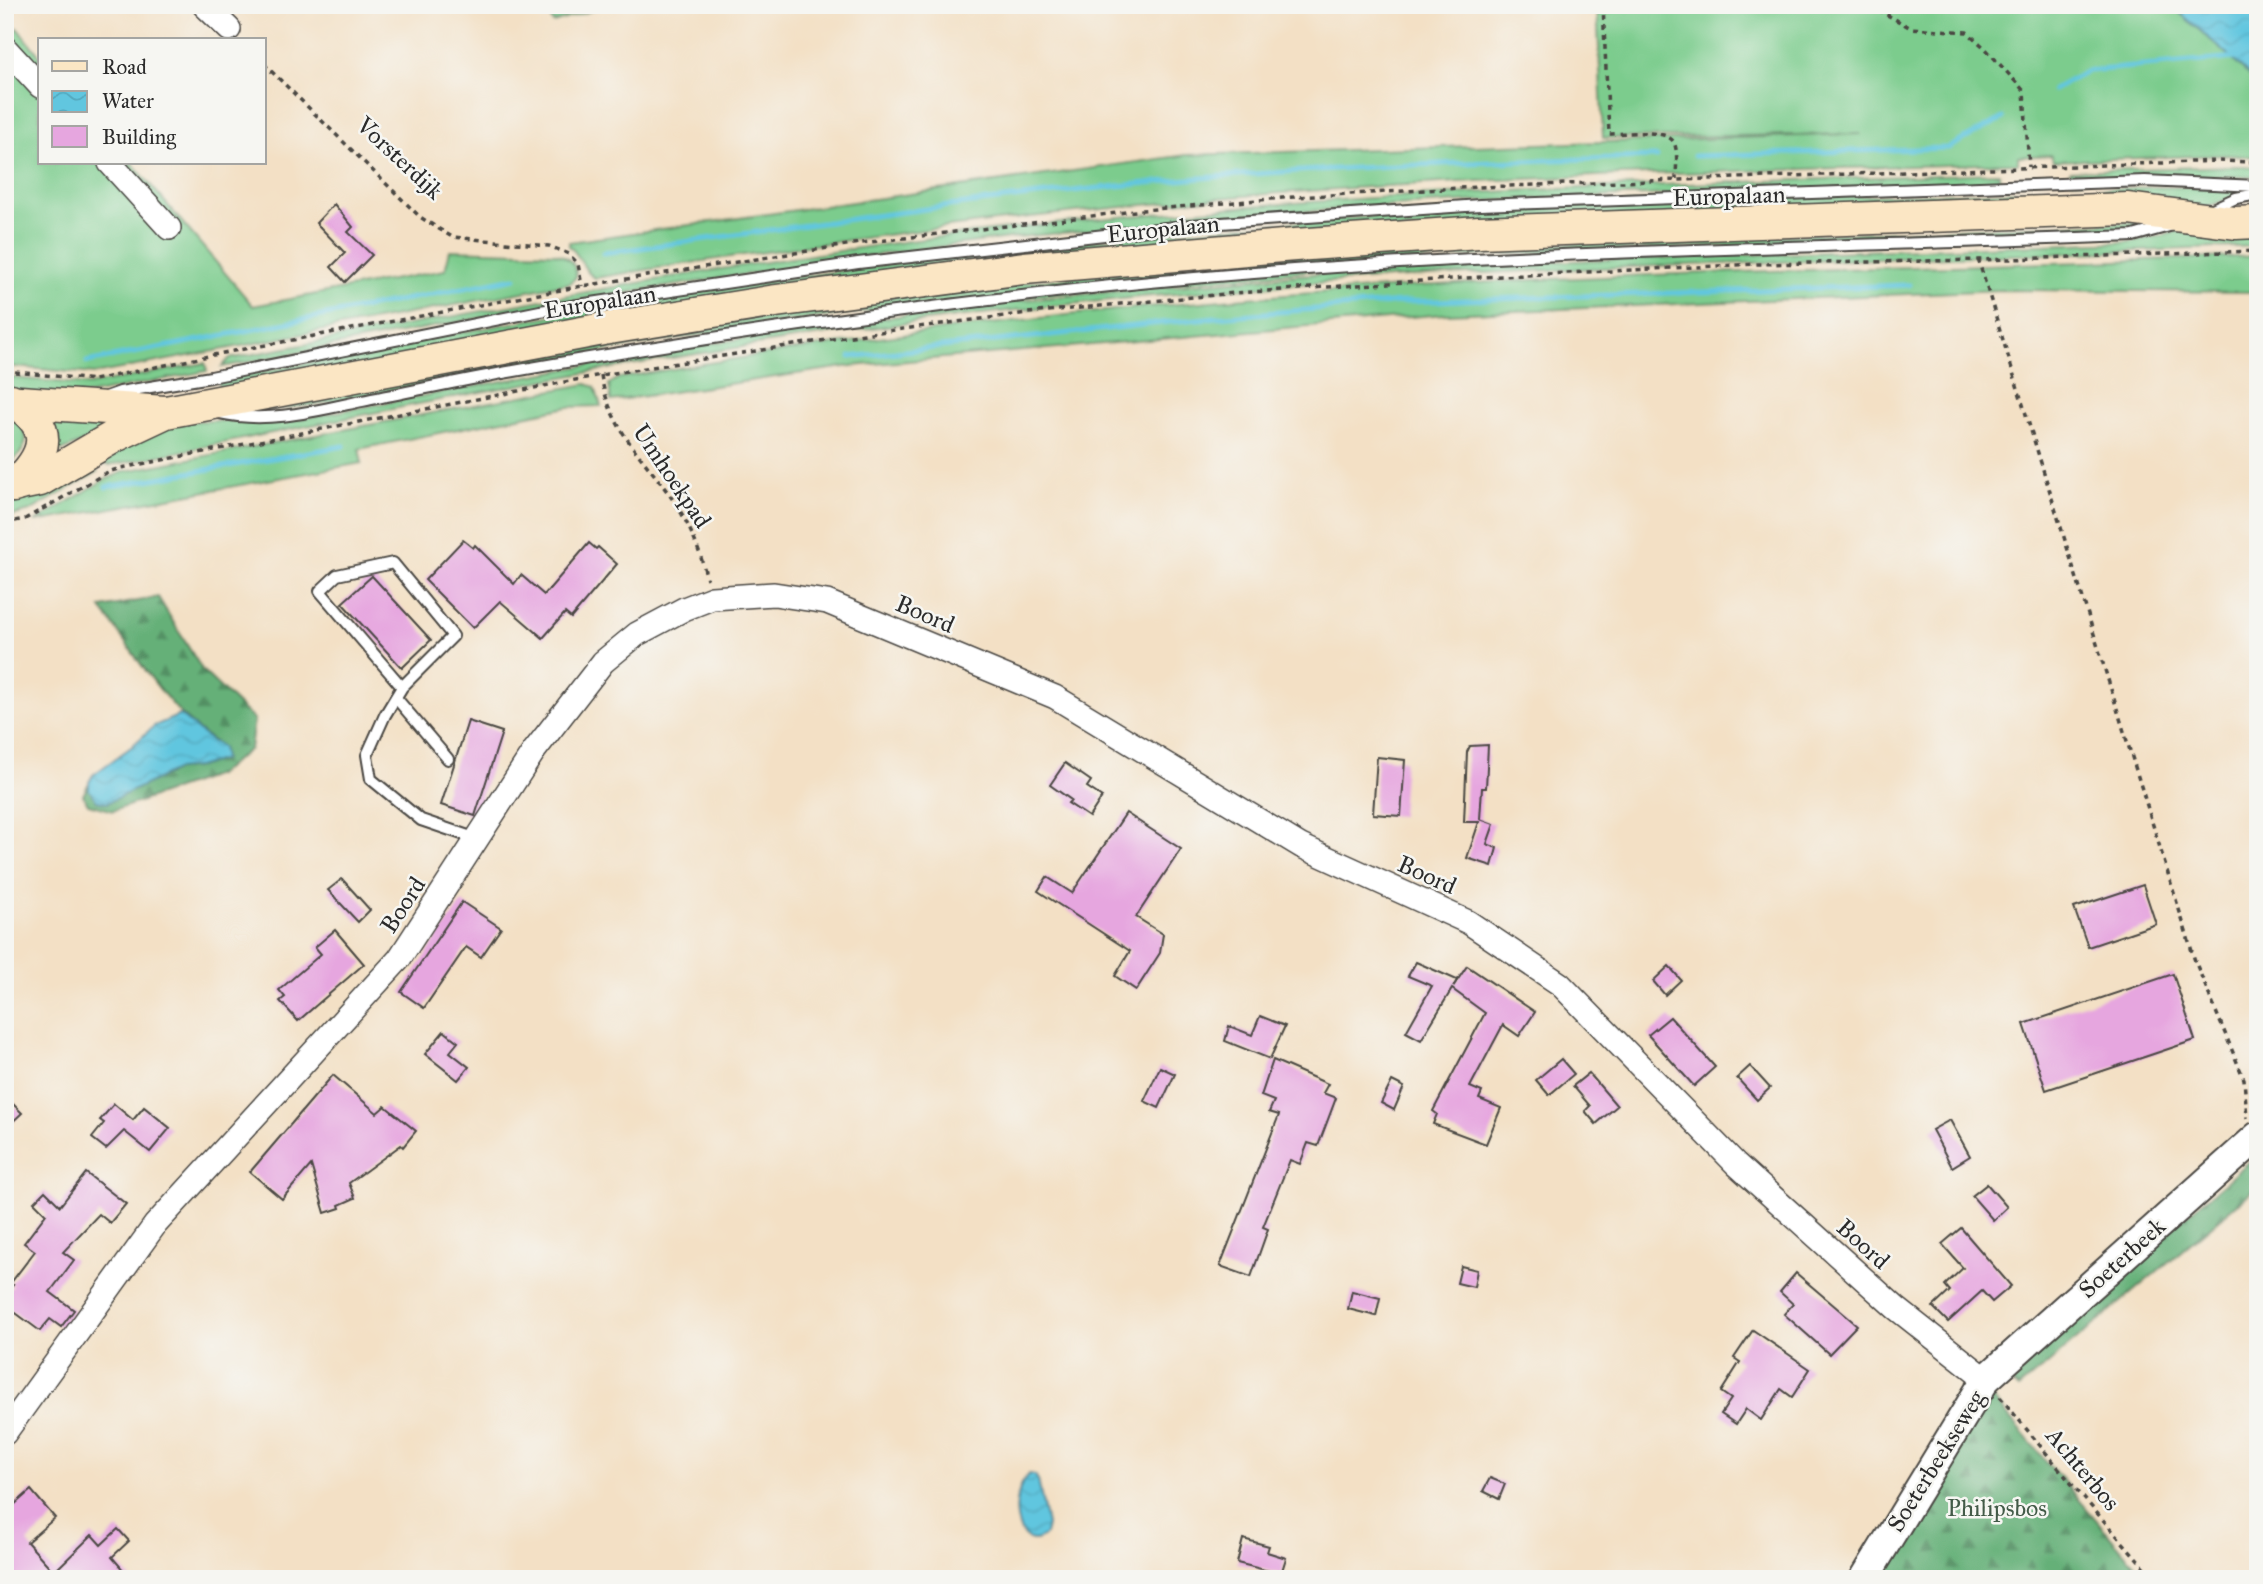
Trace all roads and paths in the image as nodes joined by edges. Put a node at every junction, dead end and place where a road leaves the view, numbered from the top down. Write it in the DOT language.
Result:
graph roads {
  1 [pos="204,5"];
  2 [pos="1603,5"];
  3 [pos="1869,5"];
  4 [pos="229,29"];
  5 [pos="5,48"];
  6 [pos="266,66"];
  7 [pos="38,84"];
  8 [pos="111,164"];
  9 [pos="2029,167"];
  10 [pos="1676,179"];
  11 [pos="2258,186"];
  12 [pos="2258,194"];
  13 [pos="2194,216"];
  14 [pos="2258,222"];
  15 [pos="169,228"];
  16 [pos="1968,242"];
  17 [pos="2258,251"];
  18 [pos="1979,260"];
  19 [pos="582,286"];
  20 [pos="601,375"];
  21 [pos="7,391"];
  22 [pos="81,405"];
  23 [pos="180,409"];
  24 [pos="108,472"];
  25 [pos="10,487"];
  26 [pos="712,598"];
  27 [pos="399,693"];
  28 [pos="448,759"];
  29 [pos="477,839"];
  30 [pos="2253,1141"];
  31 [pos="1986,1380"];
  32 [pos="5,1433"];
  33 [pos="1864,1579"];
  34 [pos="2155,1579"];
  1 -- 4 [label="street"];
  2 -- 10 [label="path"];
  3 -- 9 [label="path"];
  5 -- 7 [label="street"];
  6 -- 19 [label="path, Vorsterdijk"];
  8 -- 15 [label="street"];
  11 -- 22 [label="lane, Europalaan"];
  12 -- 13 [label="lane, Europalaan"];
  13 -- 14 [label="main road, Europalaan"];
  13 -- 16 [label="lane, Europalaan"];
  13 -- 23 [label="main road, Europalaan"];
  16 -- 18 [label="path"];
  16 -- 23 [label="lane, Europalaan"];
  17 -- 18 [label="path"];
  18 -- 20 [label="path"];
  18 -- 30 [label="path"];
  19 -- 21 [label="path, Europalaan"];
  20 -- 24 [label="path"];
  20 -- 26 [label="path, Umhoekpad"];
  21 -- 22 [label="main road, Europalaan"];
  21 -- 25 [label="main road"];
  22 -- 23 [label="main road, Europalaan"];
  23 -- 25 [label="main road, Europalaan"];
  26 -- 29 [label="street, Boord"];
  26 -- 31 [label="street, Boord"];
  27 -- 27 [label="lane"];
  27 -- 28 [label="lane"];
  27 -- 29 [label="lane"];
  29 -- 32 [label="street, Boord"];
  30 -- 31 [label="street, Soeterbeek"];
  31 -- 33 [label="street, Soeterbeekseweg"];
  31 -- 34 [label="path, Achterbos"];
}
